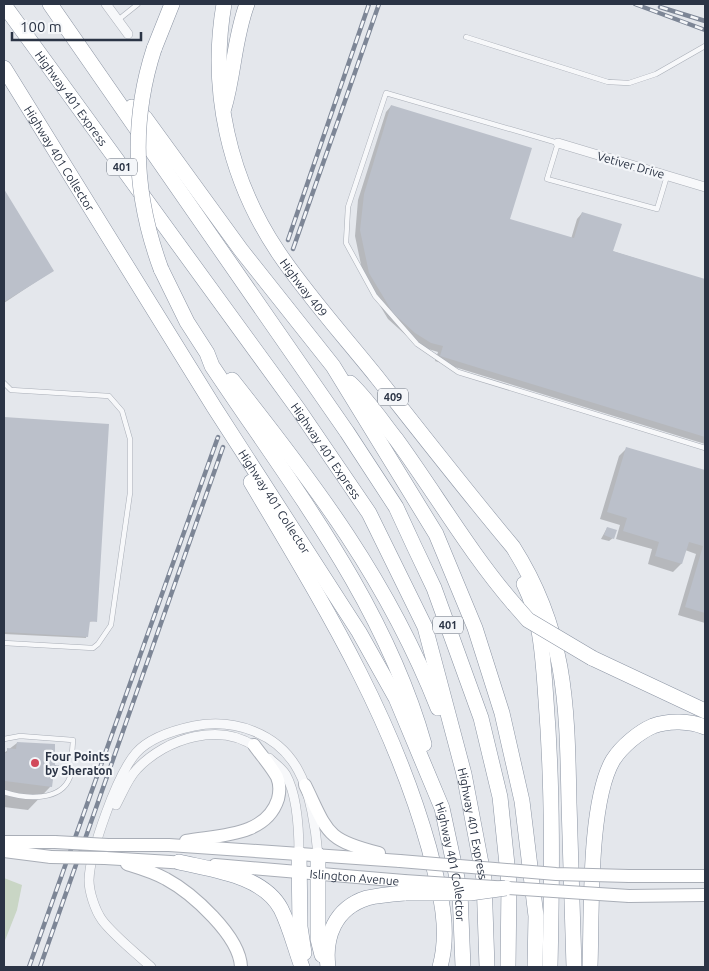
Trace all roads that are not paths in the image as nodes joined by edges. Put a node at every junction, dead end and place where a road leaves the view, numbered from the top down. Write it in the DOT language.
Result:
graph roads {
  1 [pos="50,4"];
  2 [pos="106,4"];
  3 [pos="138,4"];
  4 [pos="172,4"];
  5 [pos="224,4"];
  6 [pos="247,4"];
  7 [pos="4,5"];
  8 [pos="118,20"];
  9 [pos="128,34"];
  10 [pos="466,37"];
  11 [pos="705,46"];
  12 [pos="4,68"];
  13 [pos="107,84"];
  14 [pos="223,112"];
  15 [pos="558,143"];
  16 [pos="667,176"];
  17 [pos="705,187"];
  18 [pos="207,353"];
  19 [pos="333,366"];
  20 [pos="4,383"];
  21 [pos="230,433"];
  22 [pos="705,448"];
  23 [pos="495,525"];
  24 [pos="4,643"];
  25 [pos="705,711"];
  26 [pos="705,727"];
  27 [pos="4,739"];
  28 [pos="254,745"];
  29 [pos="72,754"];
  30 [pos="464,774"];
  31 [pos="70,777"];
  32 [pos="305,785"];
  33 [pos="4,792"];
  34 [pos="442,808"];
  35 [pos="100,834"];
  36 [pos="4,842"];
  37 [pos="169,845"];
  38 [pos="4,851"];
  39 [pos="298,854"];
  40 [pos="318,855"];
  41 [pos="105,858"];
  42 [pos="400,861"];
  43 [pos="179,862"];
  44 [pos="300,872"];
  45 [pos="318,873"];
  46 [pos="705,876"];
  47 [pos="405,887"];
  48 [pos="506,888"];
  49 [pos="705,895"];
  50 [pos="151,967"];
  51 [pos="240,967"];
  52 [pos="302,967"];
  53 [pos="306,967"];
  54 [pos="327,967"];
  55 [pos="440,967"];
  56 [pos="463,967"];
  57 [pos="487,967"];
  58 [pos="508,967"];
  59 [pos="535,967"];
  60 [pos="550,967"];
  61 [pos="574,967"];
  62 [pos="590,967"];
  1 -- 13 [label="highway, 401"];
  2 -- 8 [label="street"];
  3 -- 8 [label="lane"];
  4 -- 18 [label="highway, bridge"];
  5 -- 14 [label="highway, Highway 409 / 409"];
  6 -- 14 [label="highway"];
  7 -- 30 [label="highway, Highway 401 Express / 401"];
  8 -- 9 [label="street"];
  10 -- 11 [label="lane"];
  12 -- 21 [label="highway, Highway 401 Collector"];
  13 -- 19 [label="highway, 401"];
  13 -- 58 [label="highway, Highway 401 Express / 401"];
  14 -- 23 [label="highway, Highway 409 / 409"];
  15 -- 16 [label="street, Vetiver Drive"];
  15 -- 16 [label="lane"];
  15 -- 22 [label="lane"];
  16 -- 17 [label="street, Vetiver Drive"];
  18 -- 30 [label="highway"];
  18 -- 34 [label="highway"];
  19 -- 25 [label="highway, bridge"];
  19 -- 59 [label="highway, 401"];
  20 -- 24 [label="lane"];
  21 -- 34 [label="highway, Highway 401 Collector"];
  21 -- 55 [label="highway"];
  23 -- 60 [label="highway"];
  23 -- 61 [label="highway"];
  26 -- 62 [label="highway"];
  27 -- 29 [label="lane"];
  28 -- 35 [label="street"];
  28 -- 37 [label="main road"];
  28 -- 39 [label="street"];
  30 -- 57 [label="highway, Highway 401 Express / 401"];
  31 -- 33 [label="lane"];
  32 -- 35 [label="street"];
  32 -- 40 [label="street"];
  32 -- 42 [label="main road"];
  34 -- 56 [label="highway, Highway 401 Collector"];
  35 -- 50 [label="street"];
  36 -- 37 [label="main road, Islington Avenue, bridge"];
  37 -- 39 [label="main road, Islington Avenue"];
  38 -- 41 [label="main road, Islington Avenue, bridge"];
  39 -- 40 [label="main road, Islington Avenue"];
  39 -- 44 [label="highway"];
  40 -- 42 [label="main road, Islington Avenue"];
  40 -- 45 [label="highway"];
  41 -- 43 [label="main road, Islington Avenue"];
  41 -- 51 [label="main road"];
  42 -- 46 [label="main road, Islington Avenue, bridge"];
  43 -- 44 [label="main road, Islington Avenue"];
  43 -- 52 [label="highway"];
  44 -- 45 [label="main road, Islington Avenue"];
  44 -- 53 [label="highway"];
  45 -- 47 [label="main road, Islington Avenue"];
  45 -- 54 [label="highway"];
  47 -- 48 [label="highway, bridge"];
  47 -- 54 [label="highway"];
  48 -- 49 [label="main road, bridge"];
}
